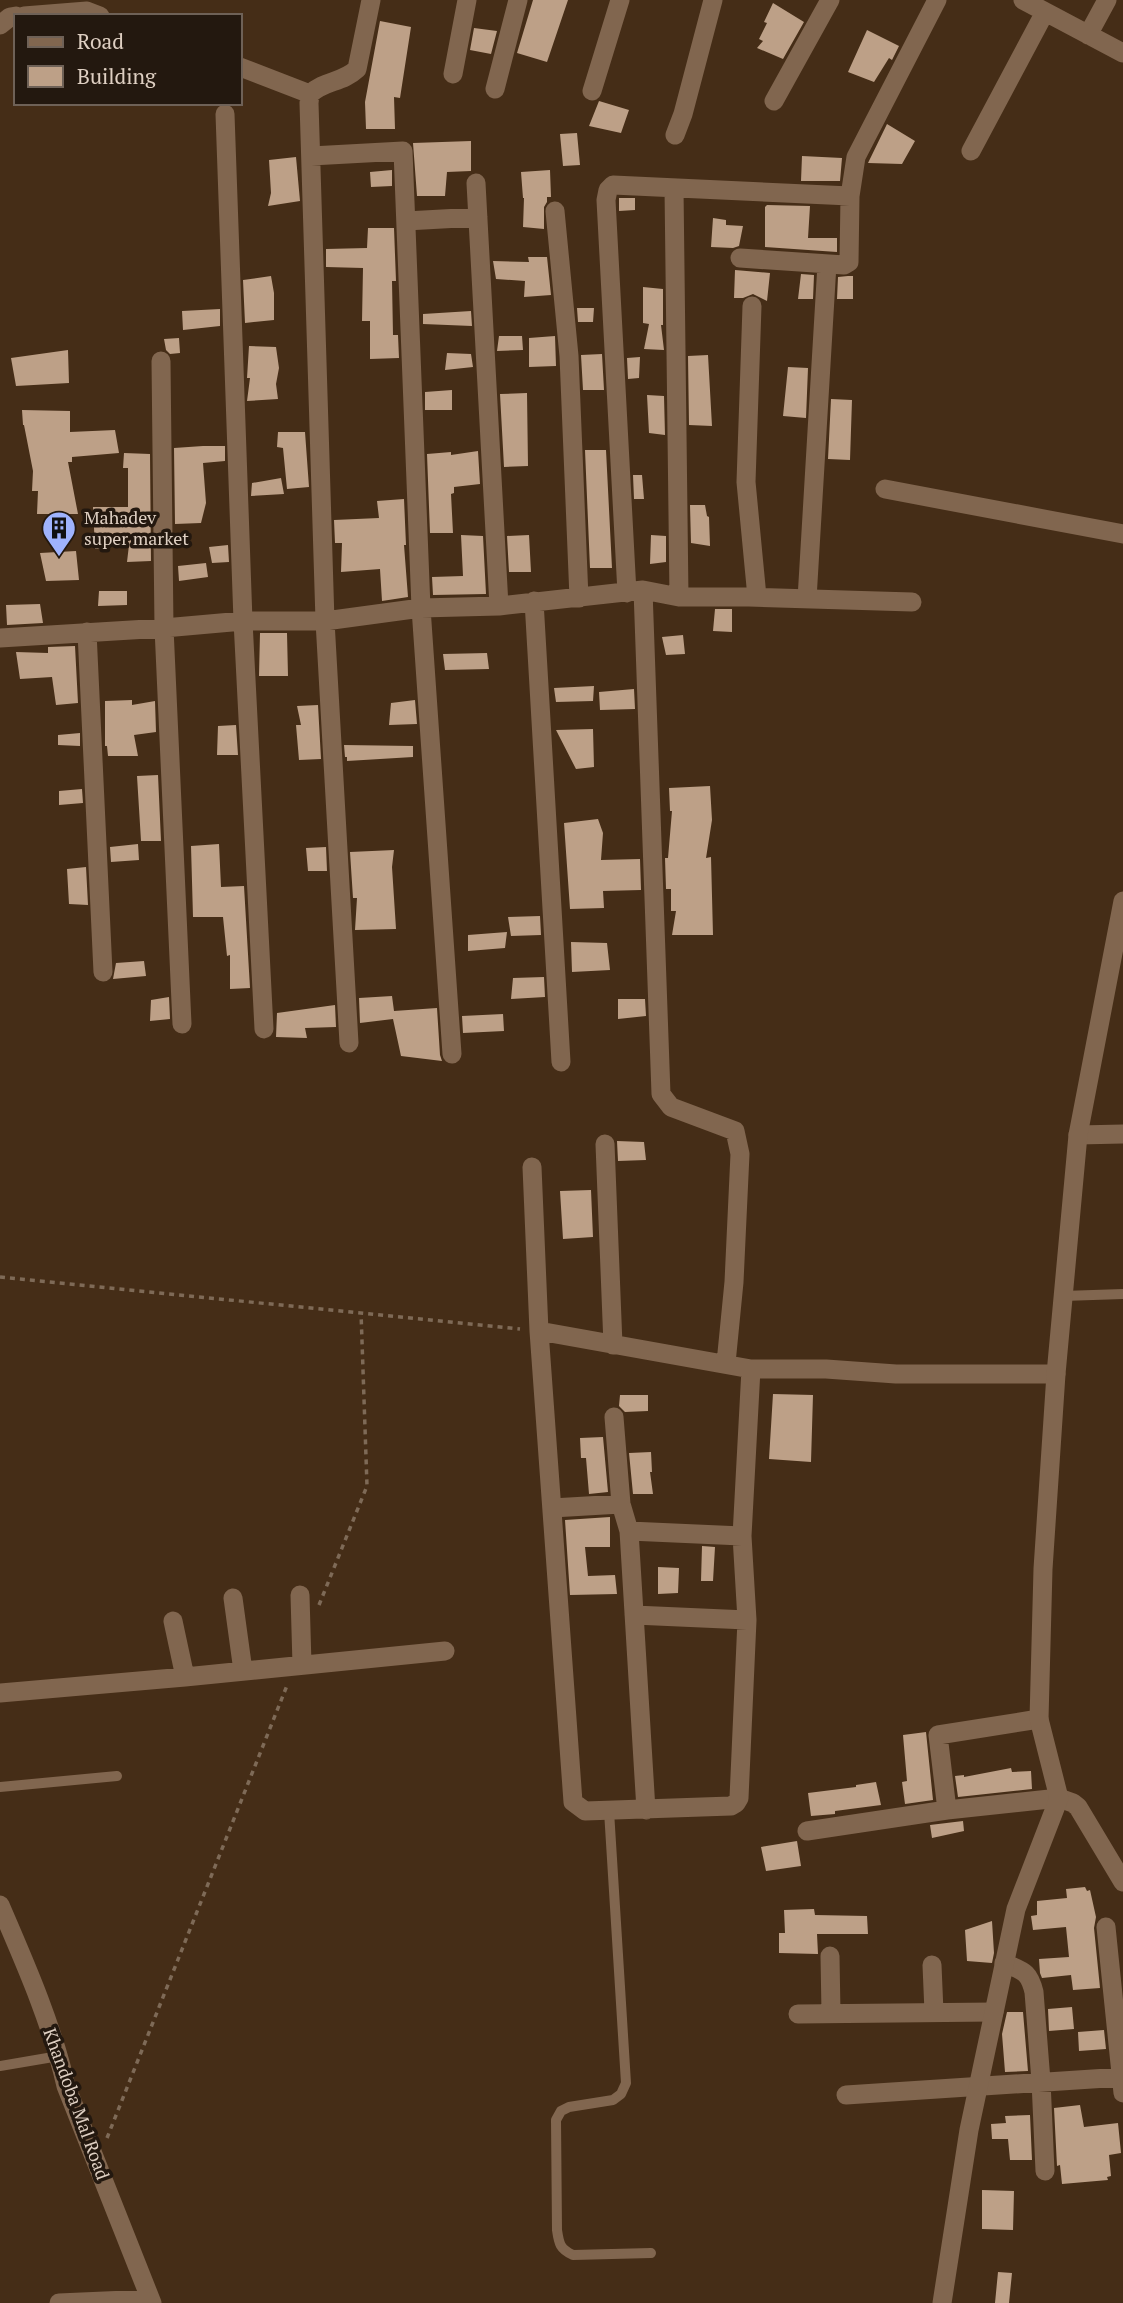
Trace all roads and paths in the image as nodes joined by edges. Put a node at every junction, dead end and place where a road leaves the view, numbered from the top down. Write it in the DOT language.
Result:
graph roads {
  1 [pos="371,0"];
  2 [pos="467,0"];
  3 [pos="518,0"];
  4 [pos="620,0"];
  5 [pos="713,0"];
  6 [pos="830,0"];
  7 [pos="937,0"];
  8 [pos="1023,0"];
  9 [pos="1107,0"];
  10 [pos="1045,12"];
  11 [pos="49,14"];
  12 [pos="95,14"];
  13 [pos="1088,35"];
  14 [pos="1123,52"];
  15 [pos="242,68"];
  16 [pos="453,74"];
  17 [pos="495,89"];
  18 [pos="592,92"];
  19 [pos="310,93"];
  20 [pos="774,101"];
  21 [pos="225,114"];
  22 [pos="675,135"];
  23 [pos="971,151"];
  24 [pos="311,156"];
  25 [pos="476,183"];
  26 [pos="674,188"];
  27 [pos="850,196"];
  28 [pos="555,211"];
  29 [pos="478,217"];
  30 [pos="406,221"];
  31 [pos="740,258"];
  32 [pos="827,264"];
  33 [pos="752,306"];
  34 [pos="161,361"];
  35 [pos="885,489"];
  36 [pos="1123,534"];
  37 [pos="635,591"];
  38 [pos="679,597"];
  39 [pos="757,597"];
  40 [pos="579,598"];
  41 [pos="807,598"];
  42 [pos="534,601"];
  43 [pos="912,602"];
  44 [pos="499,606"];
  45 [pos="421,608"];
  46 [pos="243,621"];
  47 [pos="325,621"];
  48 [pos="164,628"];
  49 [pos="87,632"];
  50 [pos="0,638"];
  51 [pos="1123,901"];
  52 [pos="103,972"];
  53 [pos="182,1024"];
  54 [pos="264,1029"];
  55 [pos="349,1043"];
  56 [pos="452,1054"];
  57 [pos="561,1062"];
  58 [pos="1123,1134"];
  59 [pos="1078,1135"];
  60 [pos="605,1144"];
  61 [pos="532,1167"];
  62 [pos="0,1277"];
  63 [pos="1123,1294"];
  64 [pos="1063,1296"];
  65 [pos="361,1312"];
  66 [pos="539,1331"];
  67 [pos="613,1345"];
  68 [pos="726,1363"];
  69 [pos="751,1369"];
  70 [pos="1056,1374"];
  71 [pos="614,1417"];
  72 [pos="621,1504"];
  73 [pos="552,1508"];
  74 [pos="629,1531"];
  75 [pos="742,1536"];
  76 [pos="300,1595"];
  77 [pos="233,1598"];
  78 [pos="316,1614"];
  79 [pos="634,1615"];
  80 [pos="747,1620"];
  81 [pos="173,1621"];
  82 [pos="446,1651"];
  83 [pos="243,1671"];
  84 [pos="296,1672"];
  85 [pos="185,1677"];
  86 [pos="0,1693"];
  87 [pos="1039,1719"];
  88 [pos="117,1776"];
  89 [pos="0,1787"];
  90 [pos="1059,1798"];
  91 [pos="646,1810"];
  92 [pos="947,1810"];
  93 [pos="609,1811"];
  94 [pos="807,1830"];
  95 [pos="1123,1882"];
  96 [pos="0,1905"];
  97 [pos="1106,1927"];
  98 [pos="9,1950"];
  99 [pos="830,1956"];
  100 [pos="1004,1964"];
  101 [pos="932,1965"];
  102 [pos="934,2012"];
  103 [pos="994,2012"];
  104 [pos="831,2013"];
  105 [pos="798,2014"];
  106 [pos="60,2056"];
  107 [pos="0,2066"];
  108 [pos="1041,2081"];
  109 [pos="1122,2082"];
  110 [pos="978,2085"];
  111 [pos="846,2095"];
  112 [pos="97,2164"];
  113 [pos="1045,2171"];
  114 [pos="651,2253"];
  115 [pos="151,2301"];
  116 [pos="59,2303"];
  117 [pos="942,2303"];
  1 -- 19 [label="street"];
  2 -- 16 [label="street"];
  3 -- 17 [label="street"];
  4 -- 18 [label="street"];
  5 -- 22 [label="street"];
  6 -- 20 [label="street"];
  7 -- 27 [label="street"];
  8 -- 10 [label="street"];
  9 -- 13 [label="street"];
  10 -- 13 [label="street"];
  10 -- 23 [label="street"];
  11 -- 12 [label="street"];
  13 -- 14 [label="street"];
  15 -- 19 [label="street"];
  19 -- 24 [label="street"];
  21 -- 46 [label="street"];
  24 -- 30 [label="street"];
  24 -- 47 [label="street"];
  25 -- 29 [label="street"];
  26 -- 27 [label="street"];
  26 -- 37 [label="street"];
  26 -- 38 [label="street"];
  27 -- 32 [label="street"];
  28 -- 40 [label="street"];
  29 -- 30 [label="street"];
  29 -- 44 [label="street"];
  30 -- 45 [label="street"];
  31 -- 32 [label="street"];
  32 -- 41 [label="street"];
  33 -- 39 [label="street"];
  34 -- 48 [label="street"];
  35 -- 36 [label="street"];
  37 -- 38 [label="street"];
  37 -- 40 [label="street"];
  37 -- 68 [label="street"];
  38 -- 39 [label="street"];
  39 -- 41 [label="street"];
  40 -- 42 [label="street"];
  41 -- 43 [label="street"];
  42 -- 44 [label="street"];
  42 -- 57 [label="street"];
  44 -- 45 [label="street"];
  45 -- 47 [label="street"];
  45 -- 56 [label="street"];
  46 -- 47 [label="street"];
  46 -- 48 [label="street"];
  46 -- 54 [label="street"];
  47 -- 55 [label="street"];
  48 -- 49 [label="street"];
  48 -- 53 [label="street"];
  49 -- 50 [label="street"];
  49 -- 52 [label="street"];
  51 -- 59 [label="street"];
  58 -- 59 [label="street"];
  59 -- 64 [label="street"];
  60 -- 67 [label="street"];
  61 -- 66 [label="street"];
  62 -- 65 [label="path"];
  63 -- 64 [label="lane"];
  64 -- 70 [label="street"];
  65 -- 66 [label="path"];
  65 -- 78 [label="path"];
  66 -- 67 [label="street"];
  66 -- 73 [label="street"];
  67 -- 68 [label="street"];
  68 -- 69 [label="street"];
  69 -- 70 [label="street"];
  69 -- 75 [label="street"];
  70 -- 87 [label="street"];
  71 -- 72 [label="street"];
  72 -- 73 [label="street"];
  72 -- 74 [label="street"];
  73 -- 93 [label="street"];
  74 -- 75 [label="street"];
  74 -- 79 [label="street"];
  75 -- 80 [label="street"];
  76 -- 84 [label="street"];
  77 -- 83 [label="street"];
  79 -- 80 [label="street"];
  79 -- 91 [label="street"];
  80 -- 91 [label="street"];
  81 -- 85 [label="street"];
  82 -- 84 [label="street"];
  83 -- 84 [label="street"];
  83 -- 85 [label="street"];
  84 -- 112 [label="path"];
  85 -- 86 [label="street"];
  87 -- 90 [label="street"];
  87 -- 92 [label="street"];
  88 -- 89 [label="lane"];
  90 -- 92 [label="street"];
  90 -- 95 [label="street"];
  90 -- 100 [label="street"];
  91 -- 93 [label="street"];
  92 -- 94 [label="street"];
  93 -- 114 [label="lane"];
  96 -- 98 [label="street, Khandoba Mal Road"];
  97 -- 109 [label="street"];
  98 -- 106 [label="street, Khandoba Mal Road"];
  99 -- 104 [label="street"];
  100 -- 103 [label="street"];
  100 -- 108 [label="street"];
  101 -- 102 [label="street"];
  102 -- 103 [label="street"];
  102 -- 104 [label="street"];
  103 -- 110 [label="street"];
  104 -- 105 [label="street"];
  106 -- 107 [label="lane"];
  106 -- 112 [label="street, Khandoba Mal Road"];
  108 -- 109 [label="street"];
  108 -- 110 [label="street"];
  108 -- 113 [label="street"];
  110 -- 111 [label="street"];
  110 -- 117 [label="street"];
  112 -- 115 [label="street, Khandoba Mal Road"];
  115 -- 116 [label="street"];
}
